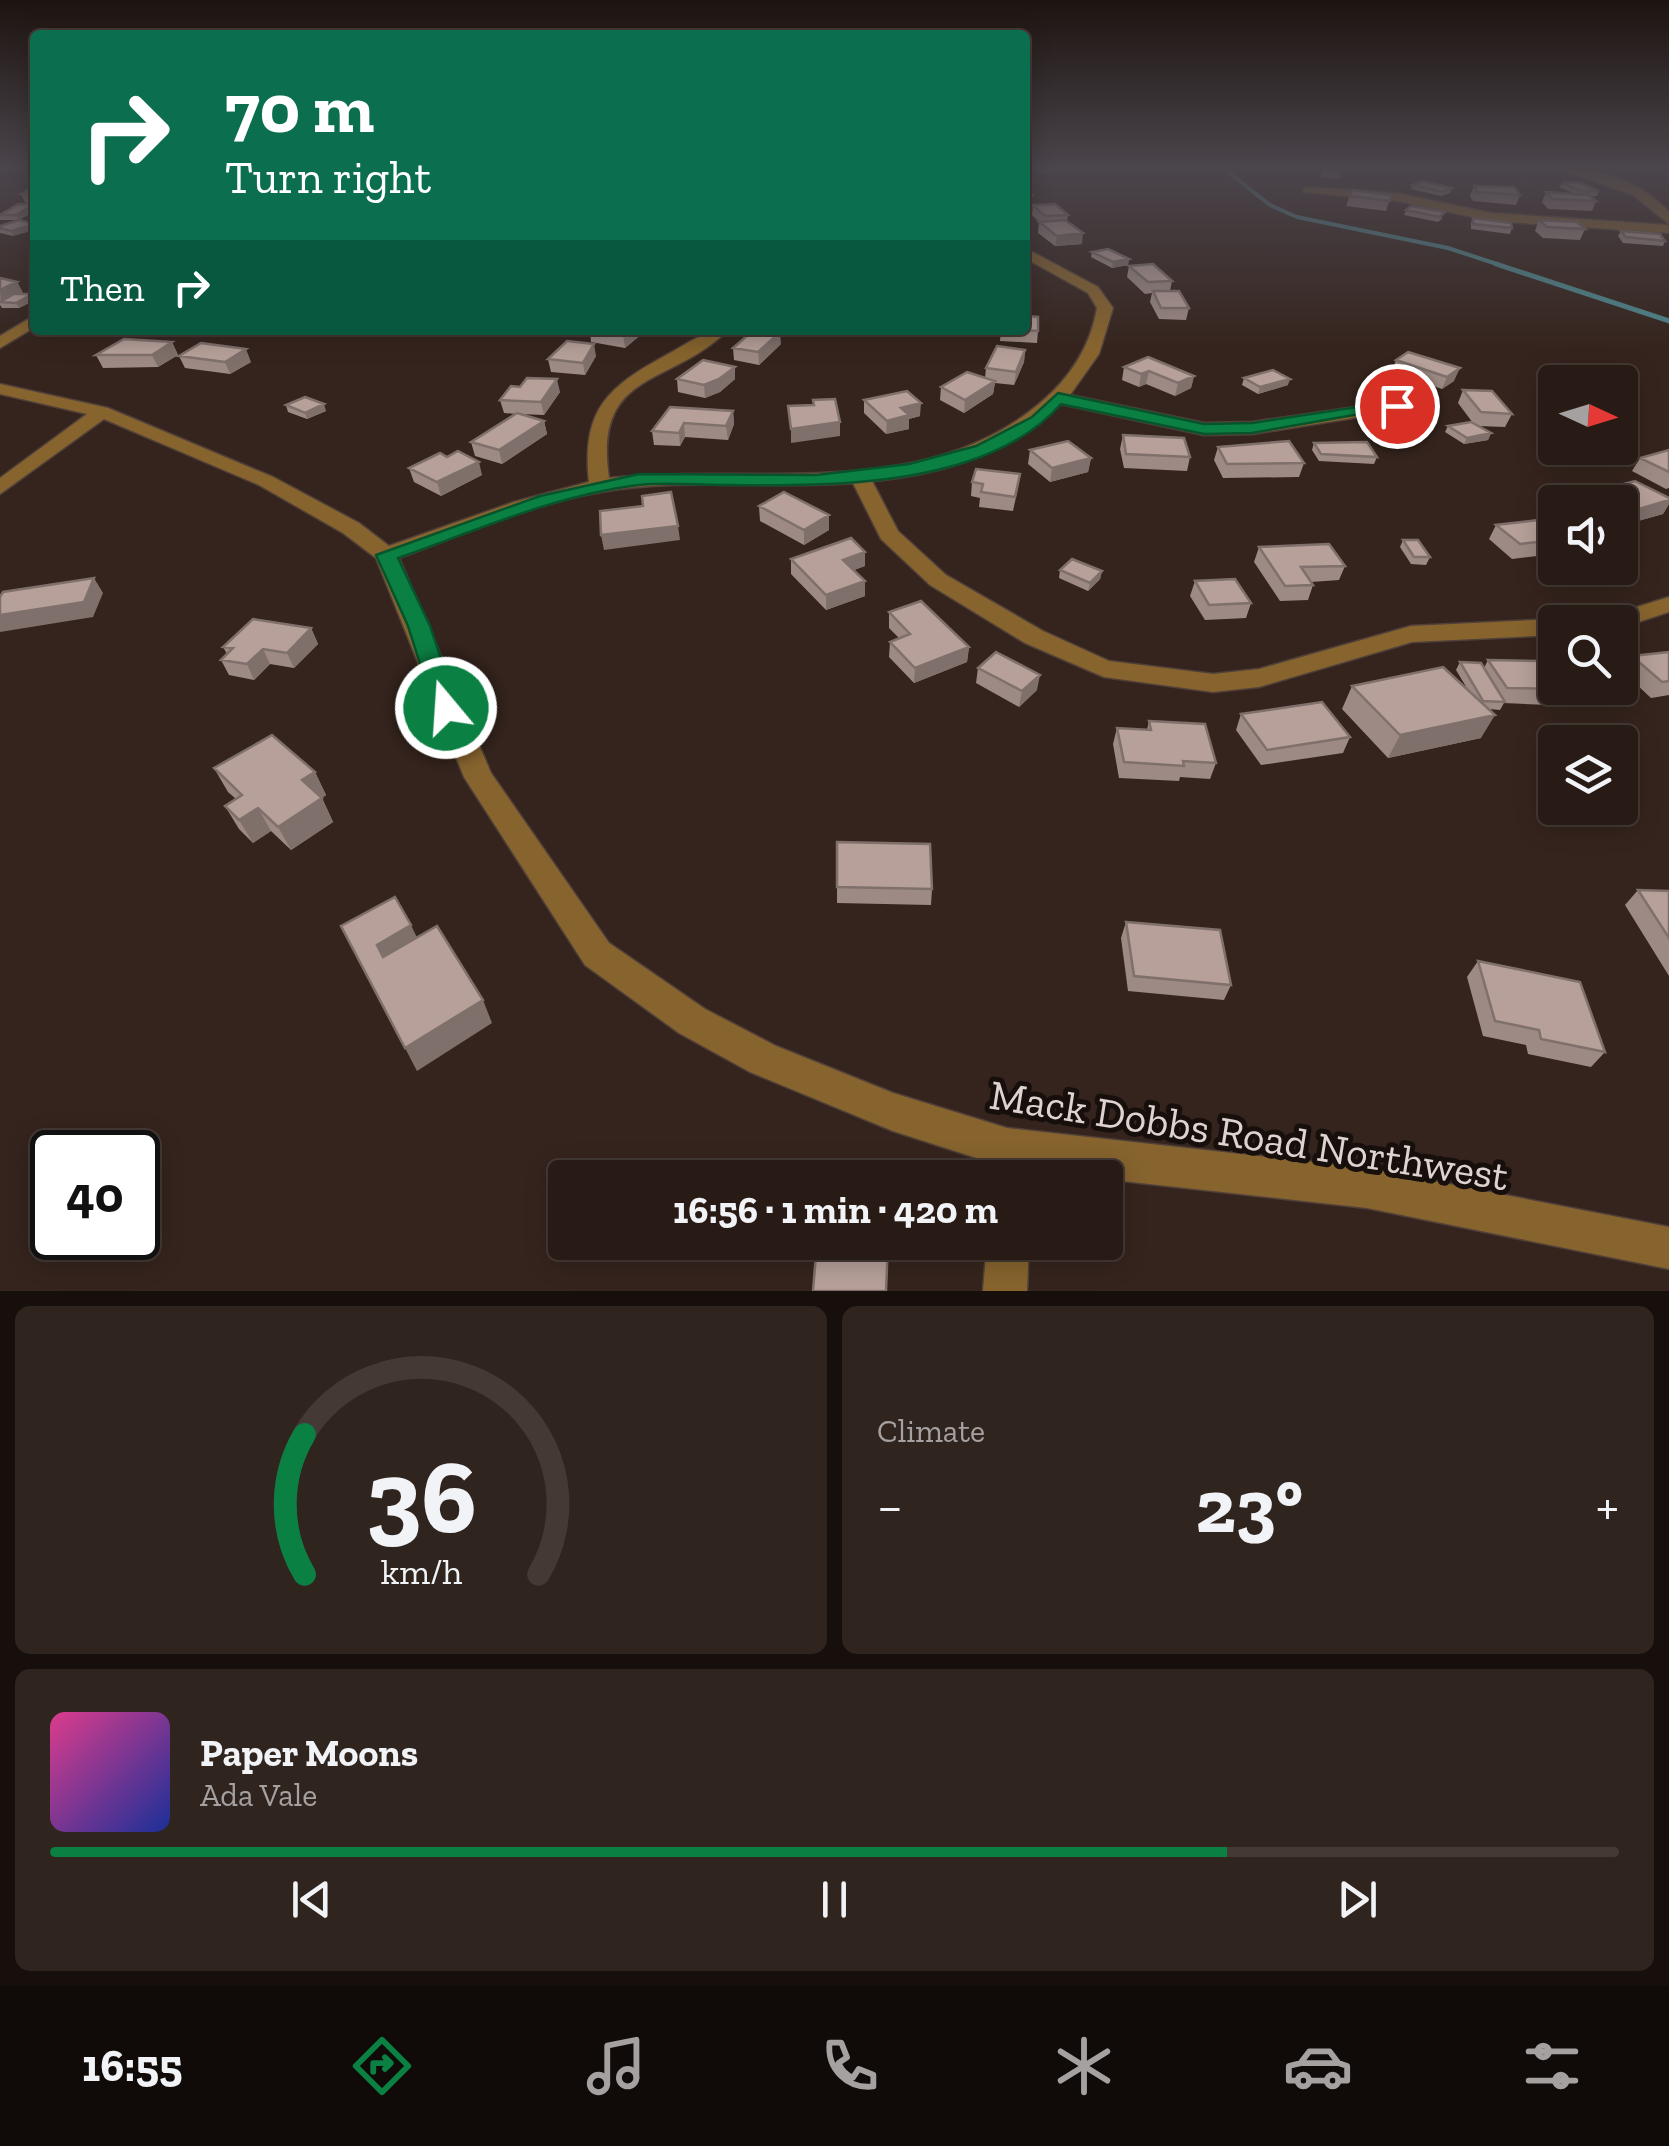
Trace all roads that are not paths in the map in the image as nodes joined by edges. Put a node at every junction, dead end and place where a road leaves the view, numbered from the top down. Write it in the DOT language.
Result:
graph roads {
  1 [pos="1030,255"];
  2 [pos="30,323"];
  3 [pos="707,335"];
  4 [pos="0,343"];
  5 [pos="0,389"];
  6 [pos="1058,398"];
  7 [pos="1397,406"];
  8 [pos="102,412"];
  9 [pos="860,477"];
  10 [pos="600,485"];
  11 [pos="0,488"];
  12 [pos="386,555"];
  13 [pos="1669,604"];
  14 [pos="1638,614"];
  15 [pos="1538,628"];
  16 [pos="1002,1160"];
  17 [pos="1123,1171"];
  18 [pos="1669,1248"];
  19 [pos="1007,1260"];
  20 [pos="1005,1291"];
  1 -- 6 [label="street"];
  2 -- 4 [label="street"];
  3 -- 10 [label="street"];
  5 -- 8 [label="street, Mack Dobbs Road Northwest"];
  6 -- 7 [label="street"];
  6 -- 9 [label="street"];
  8 -- 11 [label="street"];
  8 -- 12 [label="street, Mack Dobbs Road Northwest"];
  9 -- 10 [label="street"];
  9 -- 15 [label="street"];
  10 -- 12 [label="street"];
  12 -- 16 [label="street, Mack Dobbs Road Northwest"];
  13 -- 14 [label="street"];
  17 -- 18 [label="street, Mack Dobbs Road Northwest"];
  19 -- 20 [label="street"];
}
